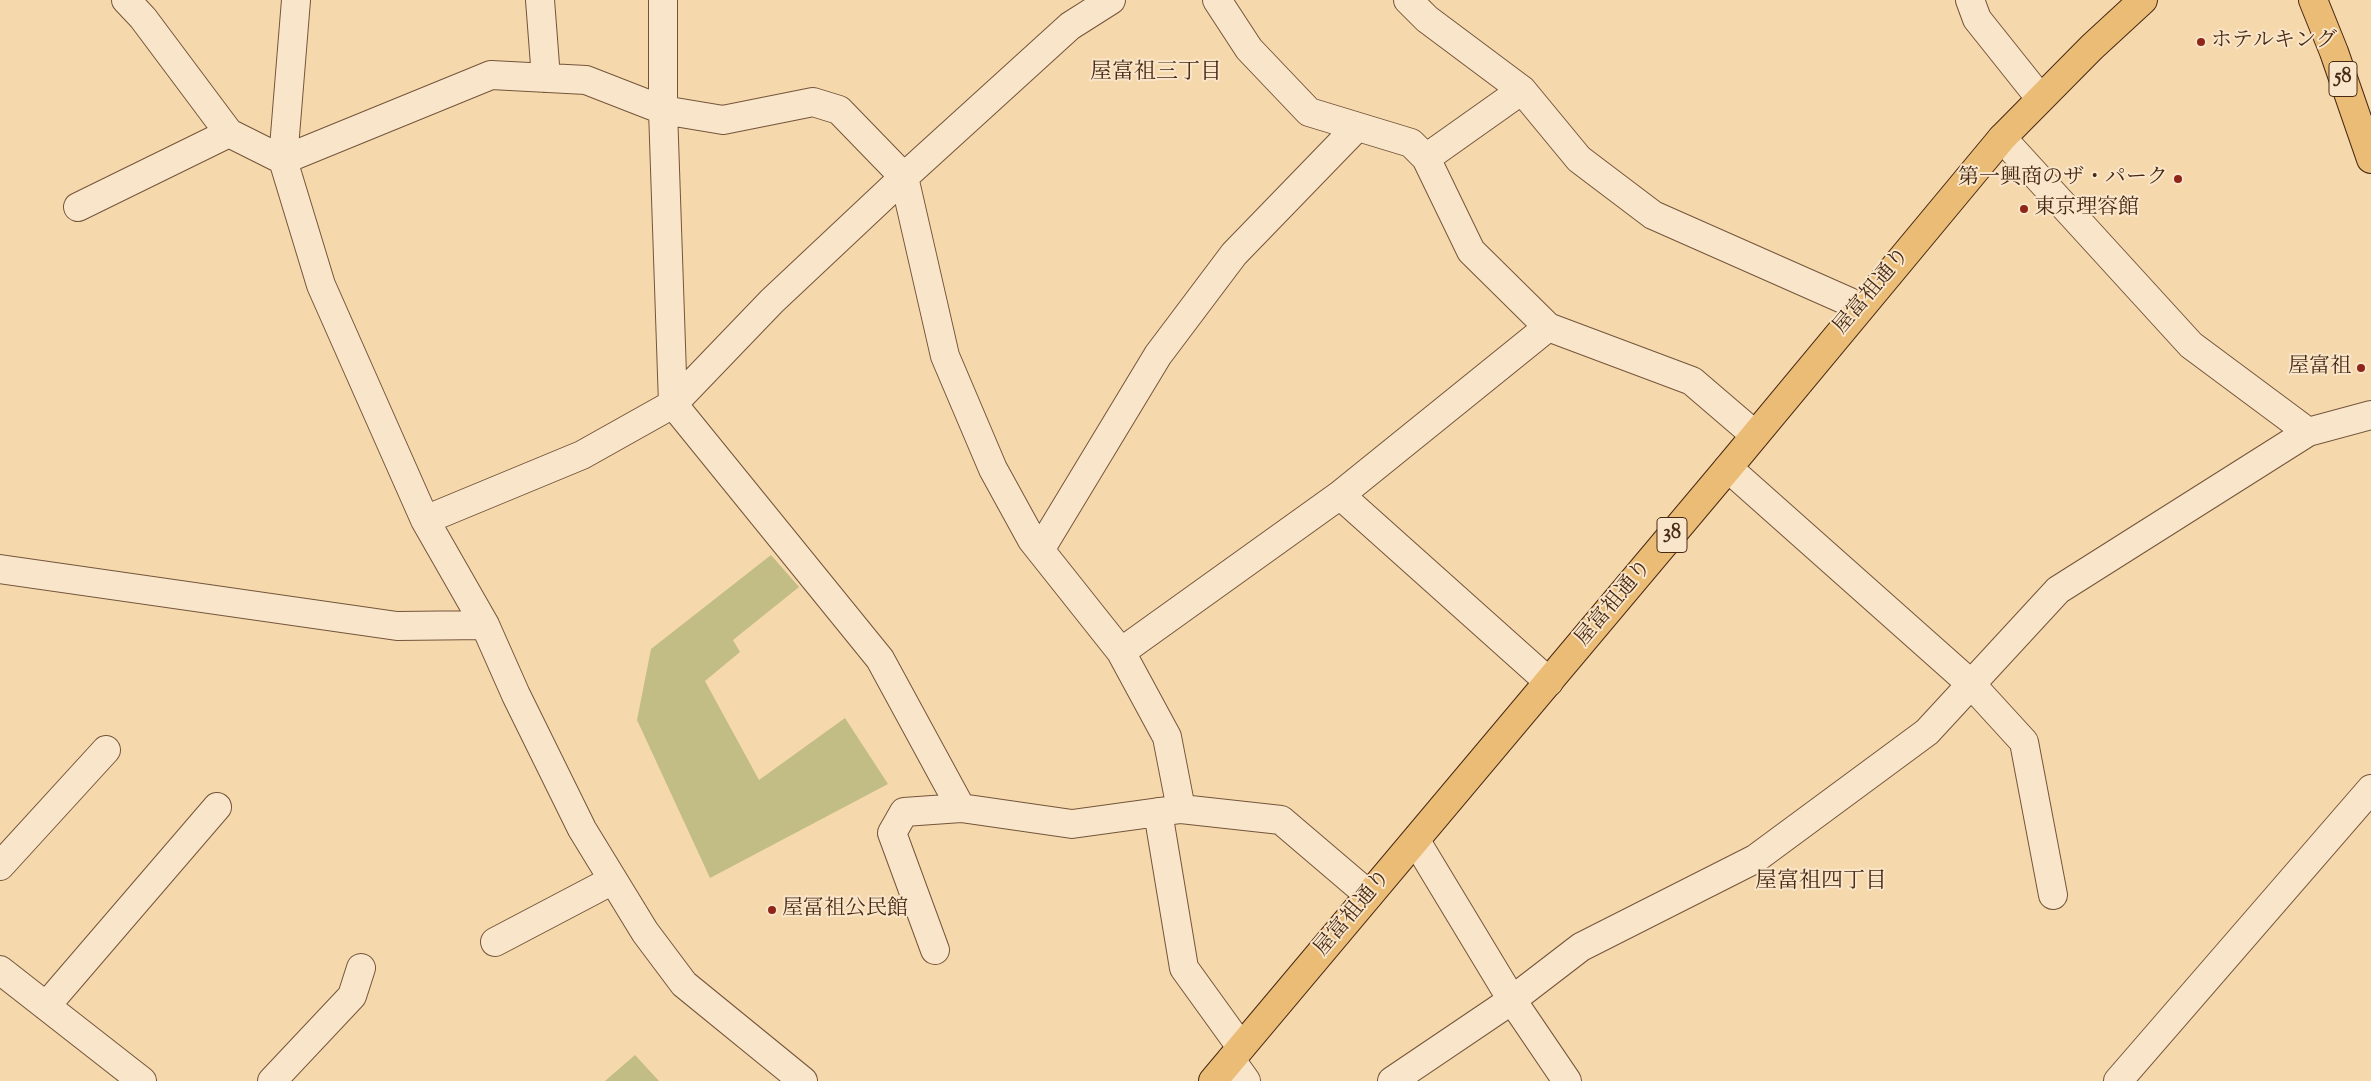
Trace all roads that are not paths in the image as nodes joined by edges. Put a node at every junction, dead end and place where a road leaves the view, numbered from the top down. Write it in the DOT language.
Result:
graph roads {
  1 [pos="126,0"];
  2 [pos="296,0"];
  3 [pos="540,0"];
  4 [pos="663,0"];
  5 [pos="1111,0"];
  6 [pos="1217,0"];
  7 [pos="1408,0"];
  8 [pos="1970,0"];
  9 [pos="2143,0"];
  10 [pos="2314,0"];
  11 [pos="546,78"];
  12 [pos="1522,90"];
  13 [pos="2040,98"];
  14 [pos="663,110"];
  15 [pos="1357,127"];
  16 [pos="229,133"];
  17 [pos="2002,138"];
  18 [pos="1426,158"];
  19 [pos="2371,159"];
  20 [pos="283,160"];
  21 [pos="904,176"];
  22 [pos="78,207"];
  23 [pos="1861,308"];
  24 [pos="1548,327"];
  25 [pos="673,404"];
  26 [pos="2371,415"];
  27 [pos="2308,432"];
  28 [pos="1755,435"];
  29 [pos="1728,468"];
  30 [pos="1340,495"];
  31 [pos="425,520"];
  32 [pos="1040,550"];
  33 [pos="0,569"];
  34 [pos="485,625"];
  35 [pos="1121,652"];
  36 [pos="1549,682"];
  37 [pos="1971,684"];
  38 [pos="106,750"];
  39 [pos="2371,789"];
  40 [pos="217,806"];
  41 [pos="961,808"];
  42 [pos="1169,810"];
  43 [pos="1416,841"];
  44 [pos="0,866"];
  45 [pos="613,880"];
  46 [pos="1369,895"];
  47 [pos="2053,895"];
  48 [pos="495,942"];
  49 [pos="935,950"];
  50 [pos="361,968"];
  51 [pos="0,970"];
  52 [pos="1512,1000"];
  53 [pos="46,1006"];
  54 [pos="1239,1062"];
  55 [pos="142,1081"];
  56 [pos="272,1081"];
  57 [pos="803,1081"];
  58 [pos="1214,1081"];
  59 [pos="1392,1081"];
  60 [pos="1567,1081"];
  61 [pos="2118,1081"];
  1 -- 16 [label="street"];
  2 -- 20 [label="street"];
  3 -- 11 [label="street"];
  4 -- 14 [label="street"];
  5 -- 21 [label="street"];
  6 -- 15 [label="street"];
  7 -- 12 [label="street"];
  8 -- 13 [label="street"];
  9 -- 13 [label="main road, 屋富祖通り / 38"];
  10 -- 19 [label="main road, 58"];
  11 -- 14 [label="street"];
  11 -- 20 [label="street"];
  12 -- 18 [label="street"];
  12 -- 23 [label="street"];
  13 -- 17 [label="main road, 屋富祖通り / 38"];
  14 -- 21 [label="street"];
  14 -- 25 [label="street"];
  15 -- 18 [label="street"];
  15 -- 32 [label="street"];
  16 -- 20 [label="street"];
  16 -- 22 [label="street"];
  17 -- 23 [label="main road, 屋富祖通り / 38"];
  17 -- 27 [label="street"];
  18 -- 24 [label="street"];
  20 -- 31 [label="street"];
  21 -- 25 [label="street"];
  21 -- 32 [label="street"];
  23 -- 28 [label="main road, 屋富祖通り / 38"];
  24 -- 28 [label="street"];
  24 -- 30 [label="street"];
  25 -- 31 [label="street"];
  25 -- 41 [label="street"];
  26 -- 27 [label="street"];
  27 -- 37 [label="street"];
  28 -- 29 [label="main road, 屋富祖通り / 38"];
  29 -- 36 [label="main road, 屋富祖通り / 38"];
  29 -- 37 [label="street"];
  30 -- 35 [label="street"];
  30 -- 36 [label="street"];
  31 -- 34 [label="street"];
  32 -- 35 [label="street"];
  33 -- 34 [label="street"];
  34 -- 45 [label="street"];
  35 -- 42 [label="street"];
  36 -- 43 [label="main road, 屋富祖通り / 38"];
  37 -- 47 [label="street"];
  37 -- 52 [label="street"];
  38 -- 44 [label="street"];
  39 -- 61 [label="street"];
  40 -- 53 [label="street"];
  41 -- 42 [label="street"];
  41 -- 49 [label="street"];
  42 -- 46 [label="street"];
  42 -- 54 [label="street"];
  43 -- 46 [label="main road, 屋富祖通り / 38"];
  43 -- 52 [label="street"];
  45 -- 48 [label="street"];
  45 -- 57 [label="street"];
  46 -- 54 [label="main road, 屋富祖通り / 38"];
  50 -- 56 [label="street"];
  51 -- 53 [label="street"];
  52 -- 59 [label="street"];
  52 -- 60 [label="street"];
  53 -- 55 [label="street"];
  54 -- 58 [label="main road, 屋富祖通り / 38"];
}
